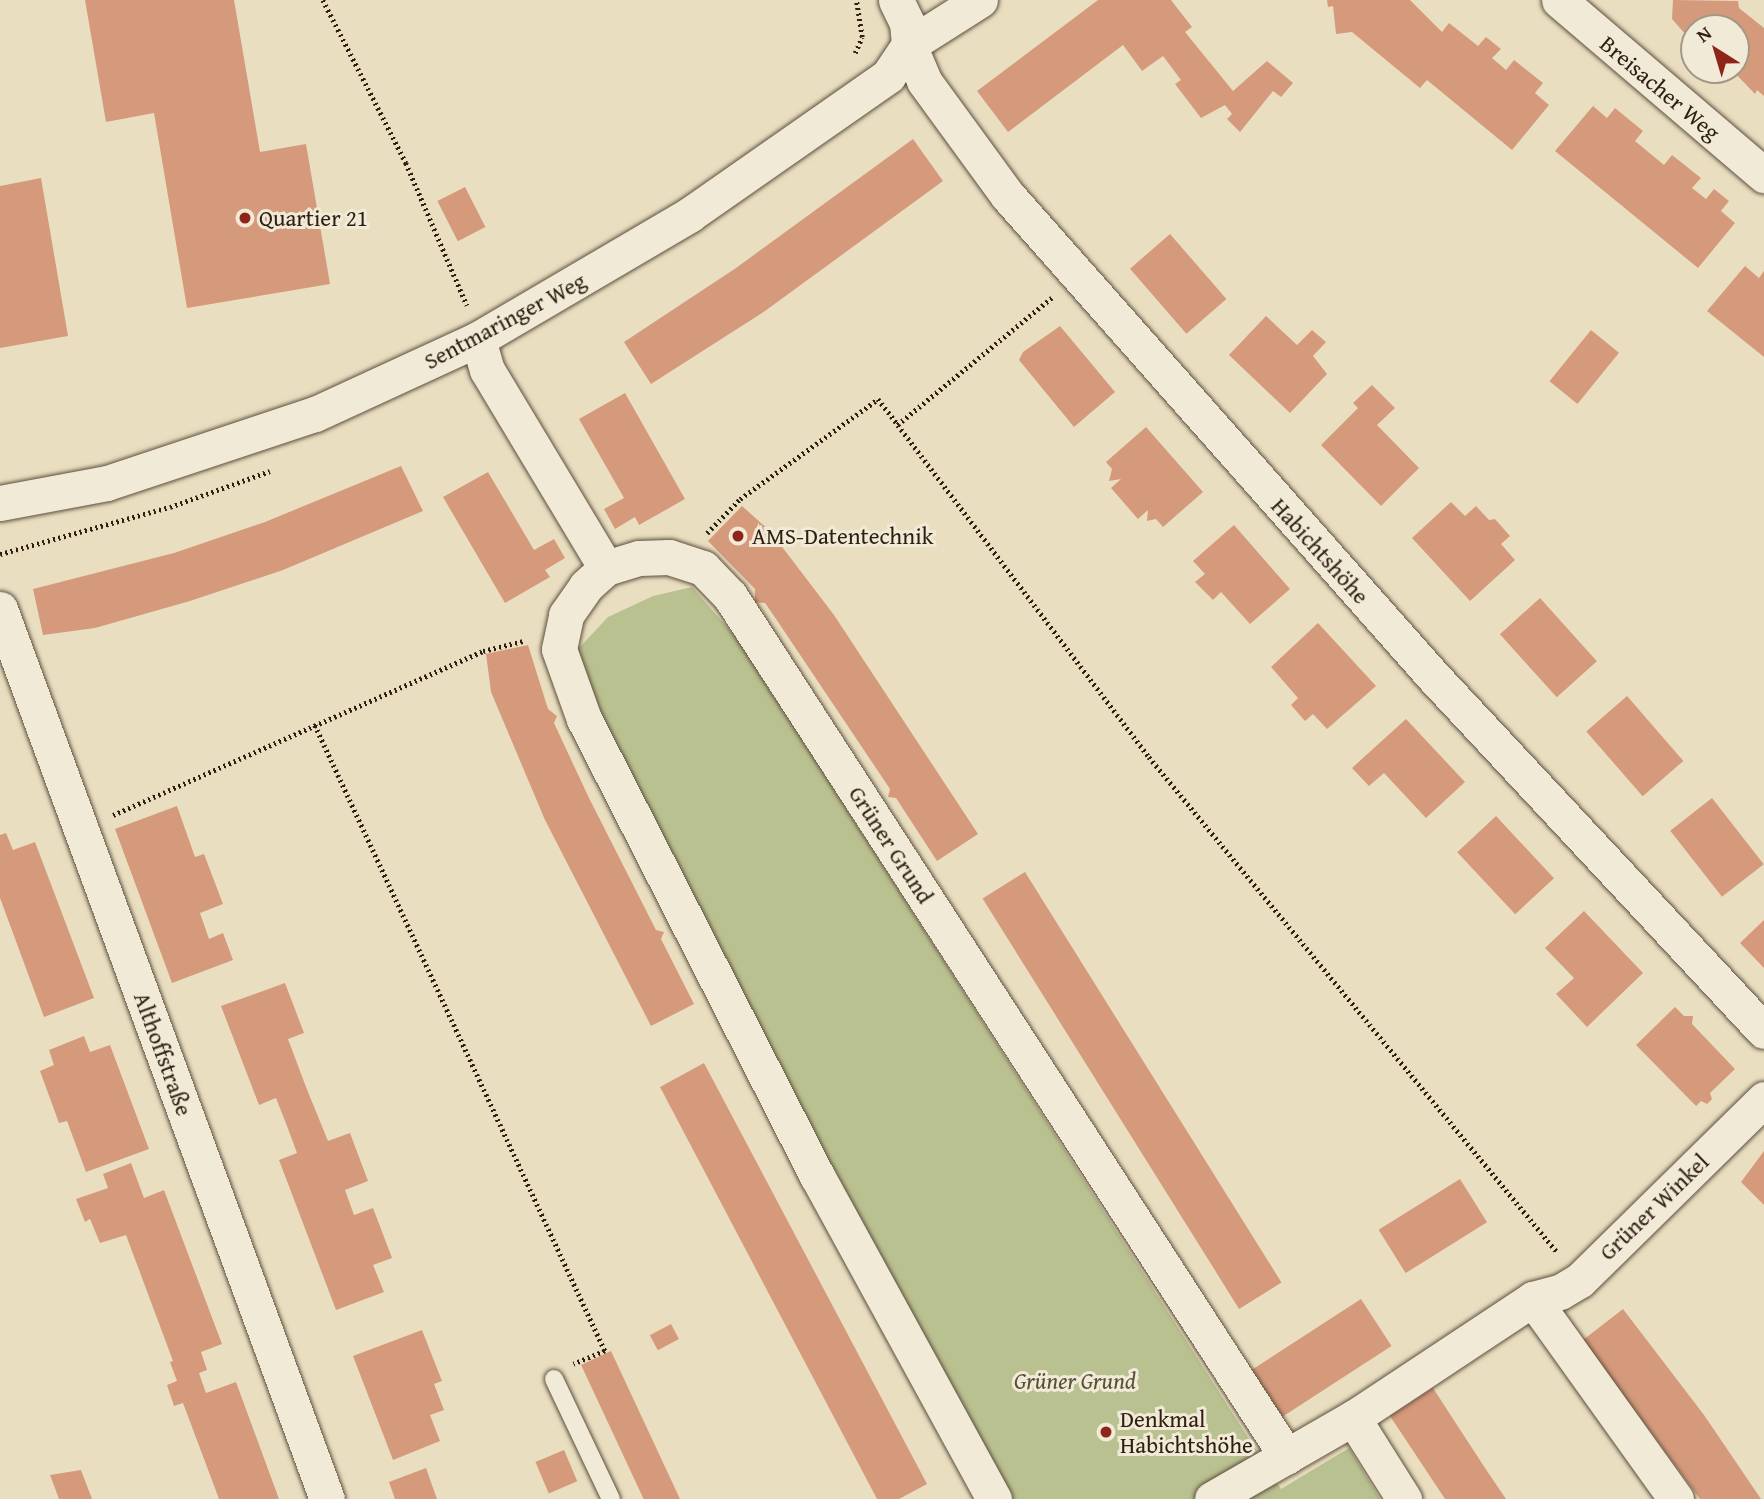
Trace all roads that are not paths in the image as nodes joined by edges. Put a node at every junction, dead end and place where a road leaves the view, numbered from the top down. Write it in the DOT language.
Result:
graph roads {
  1 [pos="896,0"];
  2 [pos="980,0"];
  3 [pos="1559,0"];
  4 [pos="909,45"];
  5 [pos="1764,175"];
  6 [pos="478,339"];
  7 [pos="0,503"];
  8 [pos="606,568"];
  9 [pos="0,609"];
  10 [pos="1764,1031"];
  11 [pos="1764,1099"];
  12 [pos="1533,1299"];
  13 [pos="554,1380"];
  14 [pos="1353,1419"];
  15 [pos="1287,1457"];
  16 [pos="327,1499"];
  17 [pos="611,1499"];
  18 [pos="994,1499"];
  19 [pos="1212,1499"];
  20 [pos="1404,1499"];
  21 [pos="1676,1499"];
  1 -- 4 [label="street"];
  2 -- 4 [label="street"];
  3 -- 5 [label="street, Breisacher Weg"];
  4 -- 6 [label="street, Sentmaringer Weg"];
  4 -- 10 [label="street, Habichtshöhe"];
  6 -- 7 [label="street, Sentmaringer Weg"];
  6 -- 8 [label="street"];
  8 -- 15 [label="street, Grüner Grund"];
  8 -- 18 [label="street"];
  9 -- 16 [label="street, Althoffstraße"];
  11 -- 12 [label="street, Grüner Winkel"];
  12 -- 14 [label="street, Grüner Winkel"];
  12 -- 21 [label="street"];
  13 -- 17 [label="lane"];
  14 -- 15 [label="street"];
  14 -- 20 [label="street"];
  15 -- 19 [label="street"];
}
